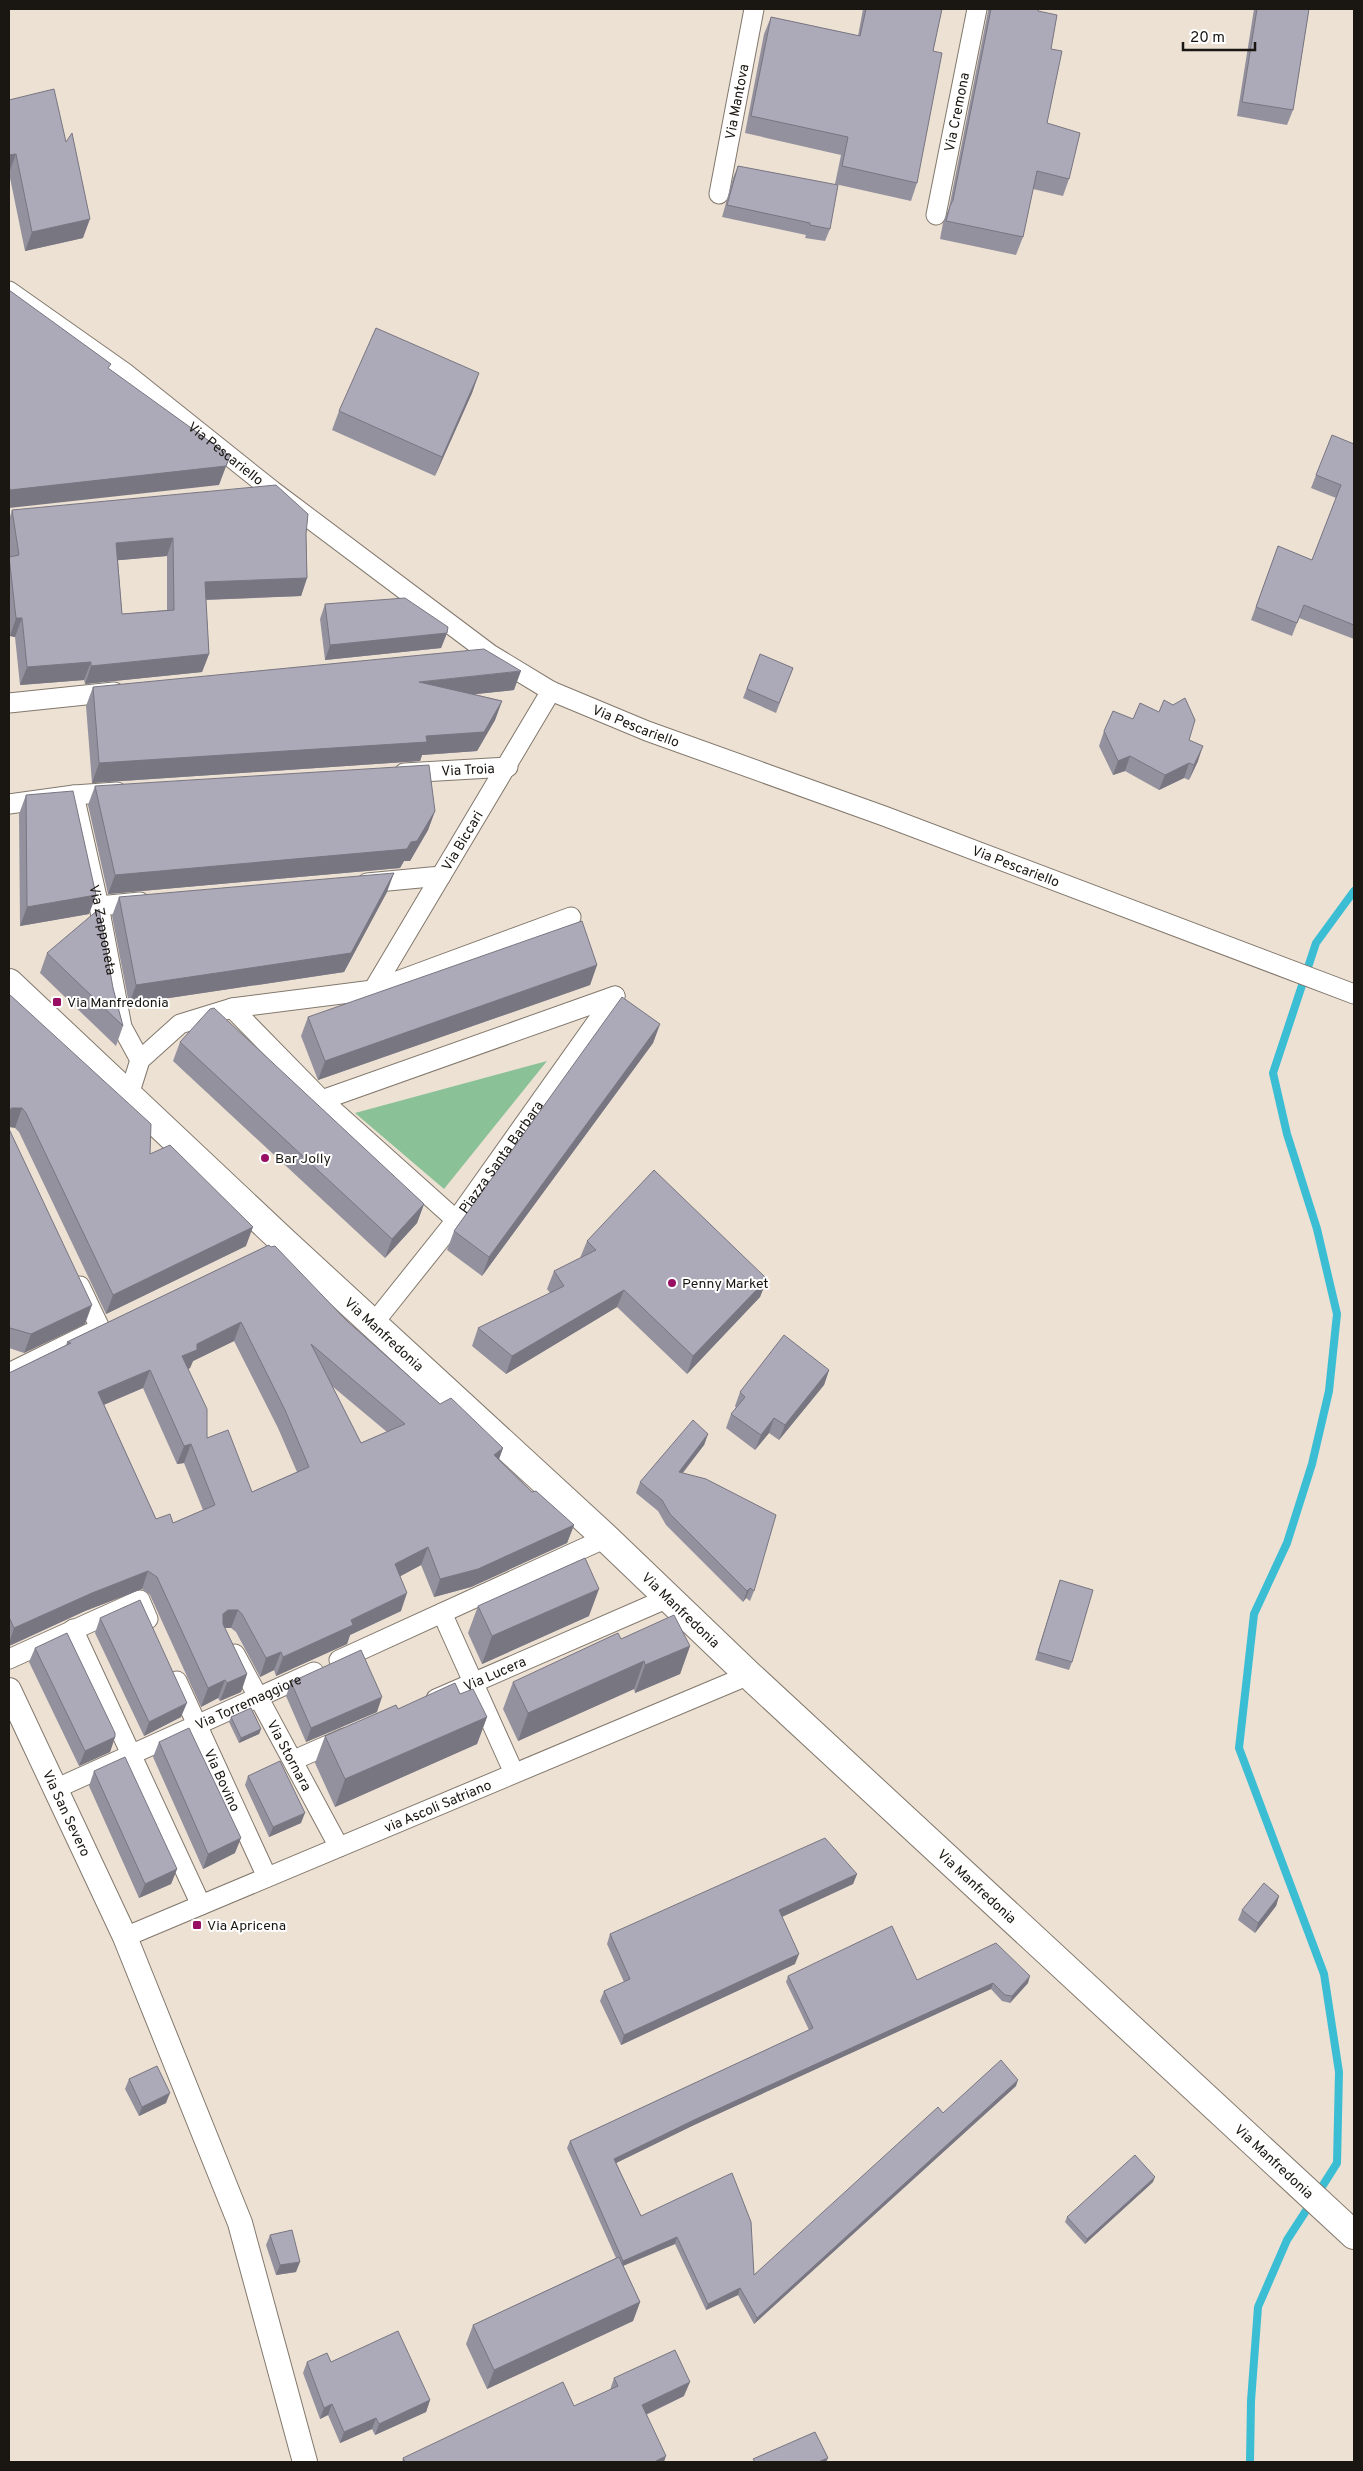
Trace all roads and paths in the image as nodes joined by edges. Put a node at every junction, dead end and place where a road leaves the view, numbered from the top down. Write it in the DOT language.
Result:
graph roads {
  1 [pos="754,9"];
  2 [pos="977,9"];
  3 [pos="719,194"];
  4 [pos="936,216"];
  5 [pos="9,291"];
  6 [pos="273,491"];
  7 [pos="244,494"];
  8 [pos="490,654"];
  9 [pos="460,658"];
  10 [pos="136,690"];
  11 [pos="551,690"];
  12 [pos="9,703"];
  13 [pos="508,767"];
  14 [pos="390,774"];
  15 [pos="133,791"];
  16 [pos="74,795"];
  17 [pos="9,804"];
  18 [pos="441,876"];
  19 [pos="353,884"];
  20 [pos="158,901"];
  21 [pos="99,906"];
  22 [pos="571,917"];
  23 [pos="9,983"];
  24 [pos="373,990"];
  25 [pos="1354,994"];
  26 [pos="232,1008"];
  27 [pos="140,1060"];
  28 [pos="129,1096"];
  29 [pos="322,1100"];
  30 [pos="456,1220"];
  31 [pos="71,1268"];
  32 [pos="117,1320"];
  33 [pos="373,1324"];
  34 [pos="100,1328"];
  35 [pos="9,1372"];
  36 [pos="606,1538"];
  37 [pos="668,1598"];
  38 [pos="442,1614"];
  39 [pos="73,1629"];
  40 [pos="156,1636"];
  41 [pos="226,1638"];
  42 [pos="9,1659"];
  43 [pos="168,1663"];
  44 [pos="749,1675"];
  45 [pos="473,1682"];
  46 [pos="9,1690"];
  47 [pos="257,1698"];
  48 [pos="420,1706"];
  49 [pos="197,1725"];
  50 [pos="356,1733"];
  51 [pos="132,1755"];
  52 [pos="294,1760"];
  53 [pos="514,1773"];
  54 [pos="55,1790"];
  55 [pos="339,1847"];
  56 [pos="266,1877"];
  57 [pos="201,1905"];
  58 [pos="125,1937"];
  59 [pos="1354,2235"];
  60 [pos="305,2462"];
  1 -- 3 [label="street, Via Mantova"];
  2 -- 4 [label="street, Via Cremona"];
  5 -- 6 [label="street, Via Pescariello"];
  6 -- 7 [label="street"];
  6 -- 8 [label="street, Via Pescariello"];
  8 -- 9 [label="street"];
  8 -- 11 [label="street, Via Pescariello"];
  10 -- 12 [label="street"];
  11 -- 13 [label="street, Via Biccari"];
  11 -- 25 [label="street, Via Pescariello"];
  13 -- 14 [label="street, Via Troia"];
  13 -- 18 [label="street, Via Biccari"];
  15 -- 16 [label="street"];
  16 -- 17 [label="street"];
  16 -- 21 [label="street, Via Zapponeta"];
  18 -- 19 [label="street"];
  18 -- 24 [label="street, Via Biccari"];
  20 -- 21 [label="street"];
  21 -- 27 [label="street, Via Zapponeta"];
  22 -- 24 [label="street"];
  23 -- 28 [label="main road, Via Manfredonia"];
  24 -- 26 [label="street"];
  26 -- 27 [label="street"];
  26 -- 29 [label="street, Piazza Santa Barbara"];
  27 -- 28 [label="street"];
  28 -- 33 [label="main road, Via Manfredonia"];
  29 -- 30 [label="street, Piazza Santa Barbara"];
  29 -- 30 [label="street, Piazza Santa Barbara"];
  30 -- 33 [label="street"];
  31 -- 34 [label="street"];
  32 -- 34 [label="street"];
  33 -- 36 [label="main road, Via Manfredonia"];
  34 -- 35 [label="street"];
  36 -- 37 [label="main road, Via Manfredonia"];
  36 -- 38 [label="street, Via Torremaggiore"];
  37 -- 44 [label="main road, Via Manfredonia"];
  37 -- 45 [label="street, Via Lucera"];
  38 -- 45 [label="street"];
  38 -- 47 [label="street, Via Torremaggiore"];
  39 -- 40 [label="street"];
  39 -- 42 [label="street"];
  39 -- 51 [label="street"];
  41 -- 47 [label="street, Via Stornara"];
  43 -- 49 [label="street, Via Bovino"];
  44 -- 53 [label="street, via Ascoli Satriano"];
  44 -- 59 [label="main road, Via Manfredonia"];
  45 -- 48 [label="street, Via Lucera"];
  45 -- 53 [label="street"];
  46 -- 54 [label="street, Via San Severo"];
  47 -- 49 [label="street, Via Torremaggiore"];
  47 -- 52 [label="street, Via Stornara"];
  49 -- 51 [label="street, Via Torremaggiore"];
  49 -- 56 [label="street, Via Bovino"];
  50 -- 52 [label="street"];
  51 -- 54 [label="street, Via Torremaggiore"];
  51 -- 57 [label="street"];
  52 -- 55 [label="street, Via Stornara"];
  53 -- 55 [label="street, via Ascoli Satriano"];
  54 -- 58 [label="street, Via San Severo"];
  55 -- 56 [label="street, via Ascoli Satriano"];
  56 -- 57 [label="street, via Ascoli Satriano"];
  57 -- 58 [label="street, via Ascoli Satriano"];
  58 -- 60 [label="street, Via San Severo"];
}
